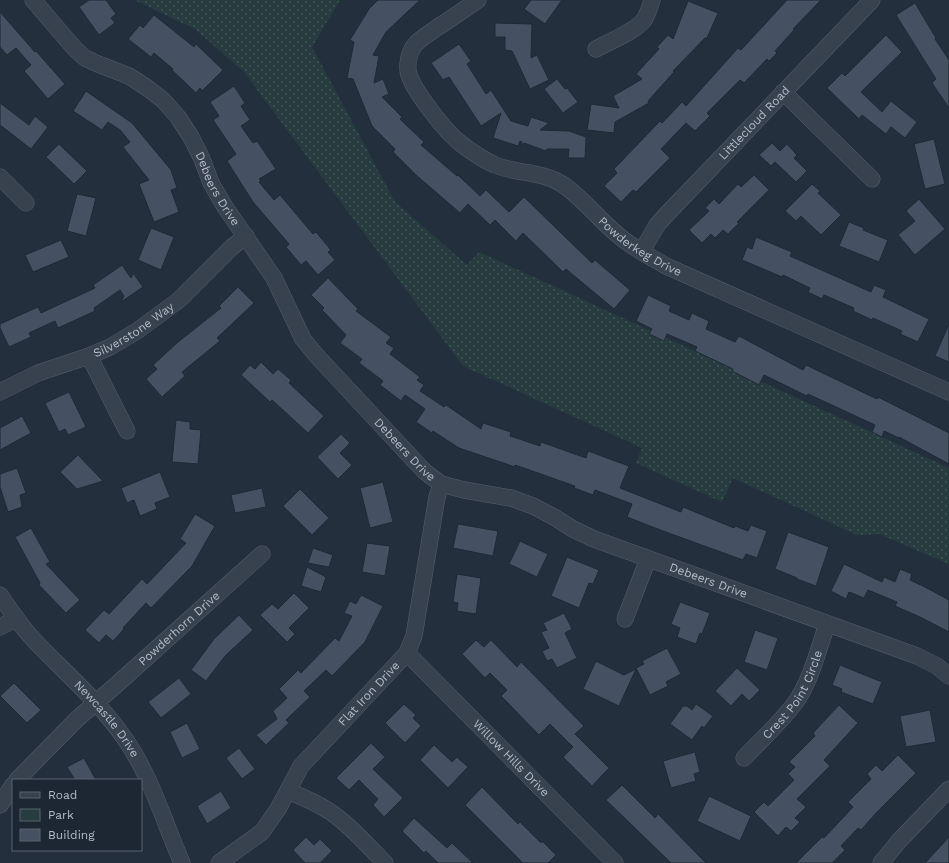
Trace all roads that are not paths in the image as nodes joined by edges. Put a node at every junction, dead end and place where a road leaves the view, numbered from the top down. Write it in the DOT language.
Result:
graph roads {
  1 [pos="33,0"];
  2 [pos="478,0"];
  3 [pos="652,0"];
  4 [pos="872,0"];
  5 [pos="596,49"];
  6 [pos="783,92"];
  7 [pos="0,177"];
  8 [pos="872,179"];
  9 [pos="26,203"];
  10 [pos="246,236"];
  11 [pos="642,251"];
  12 [pos="89,356"];
  13 [pos="0,392"];
  14 [pos="949,392"];
  15 [pos="127,431"];
  16 [pos="441,484"];
  17 [pos="262,554"];
  18 [pos="648,559"];
  19 [pos="0,595"];
  20 [pos="16,619"];
  21 [pos="625,619"];
  22 [pos="827,624"];
  23 [pos="0,627"];
  24 [pos="407,653"];
  25 [pos="949,676"];
  26 [pos="96,703"];
  27 [pos="744,758"];
  28 [pos="18,779"];
  29 [pos="12,787"];
  30 [pos="949,789"];
  31 [pos="288,791"];
  32 [pos="0,805"];
  33 [pos="182,863"];
  34 [pos="220,863"];
  35 [pos="385,863"];
  36 [pos="615,863"];
  37 [pos="881,863"];
  1 -- 10 [label="street, Debeers Drive"];
  2 -- 11 [label="street, Powderkeg Drive"];
  3 -- 5 [label="street"];
  4 -- 6 [label="street, Littlecloud Road"];
  6 -- 8 [label="street"];
  6 -- 11 [label="street, Littlecloud Road"];
  7 -- 9 [label="street"];
  10 -- 12 [label="street, Silverstone Way"];
  10 -- 16 [label="street, Debeers Drive"];
  11 -- 14 [label="street, Powderkeg Drive"];
  12 -- 13 [label="street, Silverstone Way"];
  12 -- 15 [label="street"];
  16 -- 18 [label="street, Debeers Drive"];
  16 -- 24 [label="street, Flat Iron Drive"];
  17 -- 26 [label="street, Powderhorn Drive"];
  18 -- 21 [label="street"];
  18 -- 22 [label="street, Debeers Drive"];
  19 -- 20 [label="street, Newcastle Drive"];
  20 -- 23 [label="street"];
  20 -- 26 [label="street, Newcastle Drive"];
  22 -- 25 [label="street, Debeers Drive"];
  22 -- 27 [label="street, Crest Point Circle"];
  24 -- 31 [label="street, Flat Iron Drive"];
  24 -- 36 [label="street, Willow Hills Drive"];
  26 -- 28 [label="street, Powderhorn Drive"];
  26 -- 33 [label="street, Newcastle Drive"];
  29 -- 32 [label="street"];
  30 -- 37 [label="street"];
  31 -- 34 [label="street, Flat Iron Drive"];
  31 -- 35 [label="street"];
}
